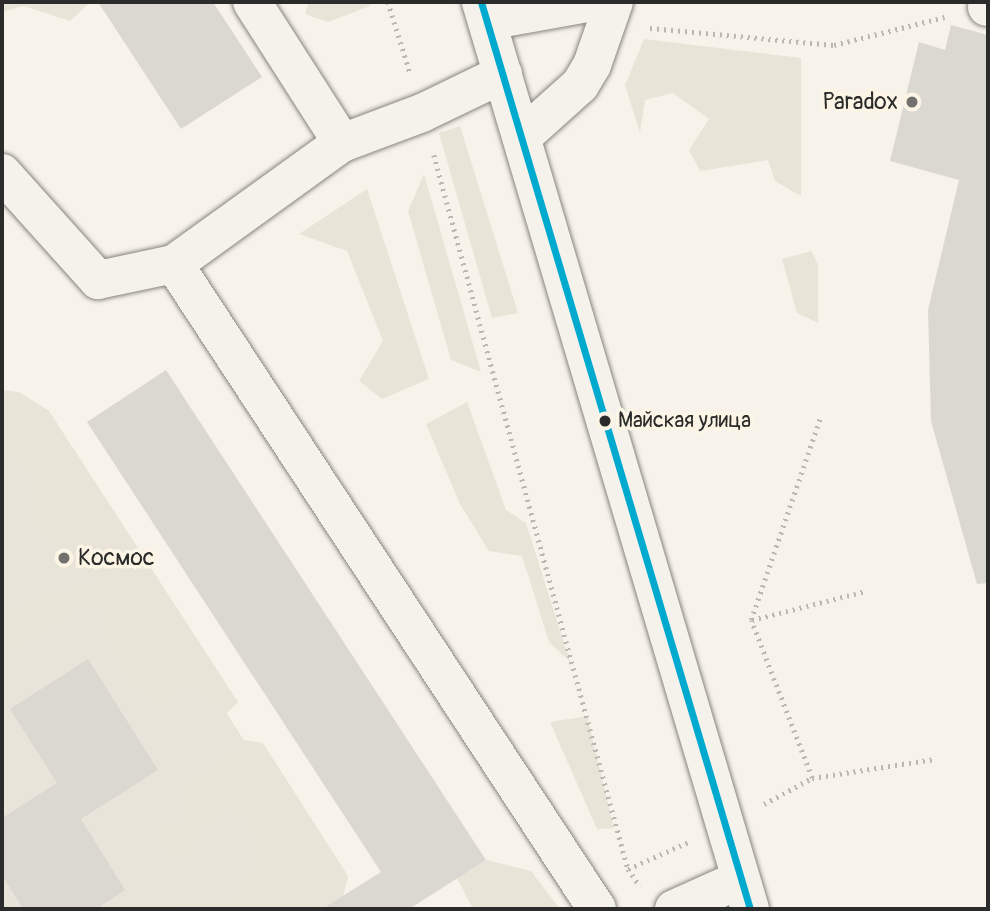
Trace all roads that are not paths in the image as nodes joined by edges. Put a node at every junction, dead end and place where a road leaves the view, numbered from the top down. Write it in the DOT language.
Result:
graph roads {
  1 [pos="252,2"];
  2 [pos="604,9"];
  3 [pos="484,11"];
  4 [pos="503,75"];
  5 [pos="522,137"];
  6 [pos="342,143"];
  7 [pos="2,173"];
  8 [pos="174,264"];
  9 [pos="745,894"];
  10 [pos="597,909"];
  11 [pos="674,909"];
  1 -- 6 [label="main road"];
  2 -- 3 [label="main road"];
  2 -- 5 [label="main road"];
  3 -- 4 [label="main road"];
  4 -- 5 [label="main road"];
  4 -- 6 [label="main road"];
  5 -- 9 [label="main road"];
  6 -- 8 [label="main road"];
  7 -- 8 [label="main road"];
  8 -- 10 [label="main road"];
  9 -- 11 [label="main road"];
}
